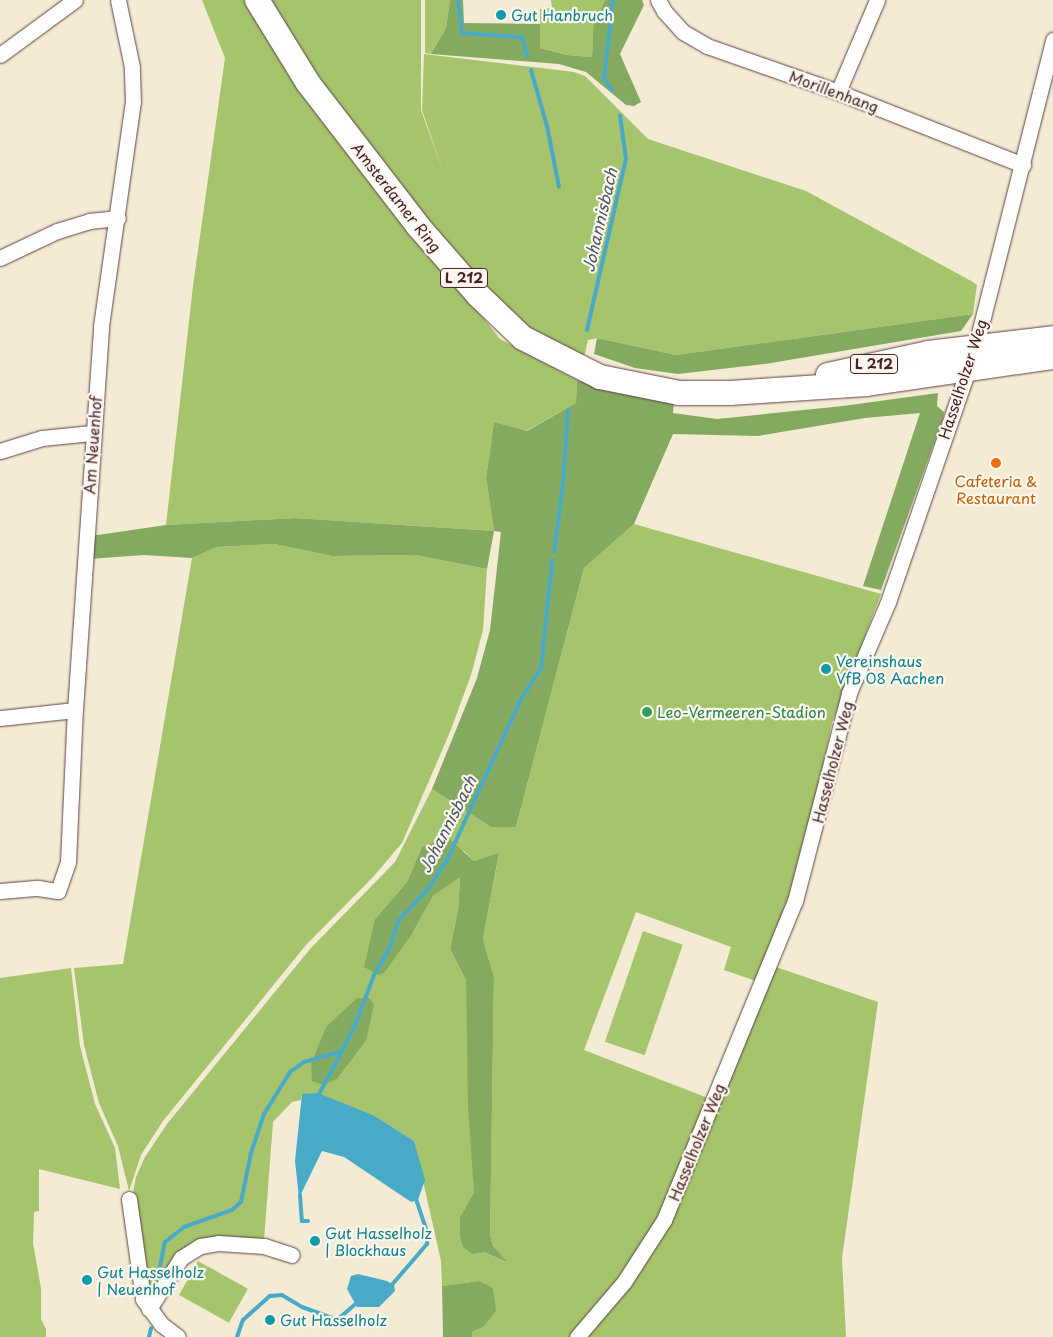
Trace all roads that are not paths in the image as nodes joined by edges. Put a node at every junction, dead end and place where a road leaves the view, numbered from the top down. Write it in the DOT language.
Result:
graph roads {
  1 [pos="75,0"];
  2 [pos="118,0"];
  3 [pos="258,0"];
  4 [pos="658,0"];
  5 [pos="876,0"];
  6 [pos="1053,40"];
  7 [pos="0,55"];
  8 [pos="838,92"];
  9 [pos="1023,165"];
  10 [pos="118,218"];
  11 [pos="0,258"];
  12 [pos="1053,338"];
  13 [pos="1053,357"];
  14 [pos="972,359"];
  15 [pos="92,433"];
  16 [pos="0,451"];
  17 [pos="75,710"];
  18 [pos="0,718"];
  19 [pos="0,891"];
  20 [pos="129,1199"];
  21 [pos="292,1255"];
  22 [pos="149,1309"];
  23 [pos="178,1337"];
  24 [pos="577,1337"];
  1 -- 7 [label="street"];
  2 -- 10 [label="street, Am Neuenhof"];
  3 -- 14 [label="main road, Amsterdamer Ring / L 212"];
  4 -- 8 [label="street, Morillenhang"];
  5 -- 8 [label="street"];
  6 -- 9 [label="street, Hasselholzer Weg"];
  8 -- 9 [label="street, Morillenhang"];
  9 -- 14 [label="street, Hasselholzer Weg"];
  10 -- 11 [label="street"];
  10 -- 15 [label="street, Am Neuenhof"];
  12 -- 14 [label="main road, Amsterdamer Ring / L 212"];
  13 -- 14 [label="main road, Amsterdamer Ring / L 212"];
  14 -- 24 [label="street, Hasselholzer Weg"];
  15 -- 16 [label="street"];
  15 -- 17 [label="street, Am Neuenhof"];
  17 -- 18 [label="street"];
  17 -- 19 [label="street, Am Neuenhof"];
  20 -- 22 [label="street"];
  21 -- 22 [label="street"];
  22 -- 23 [label="street"];
}
